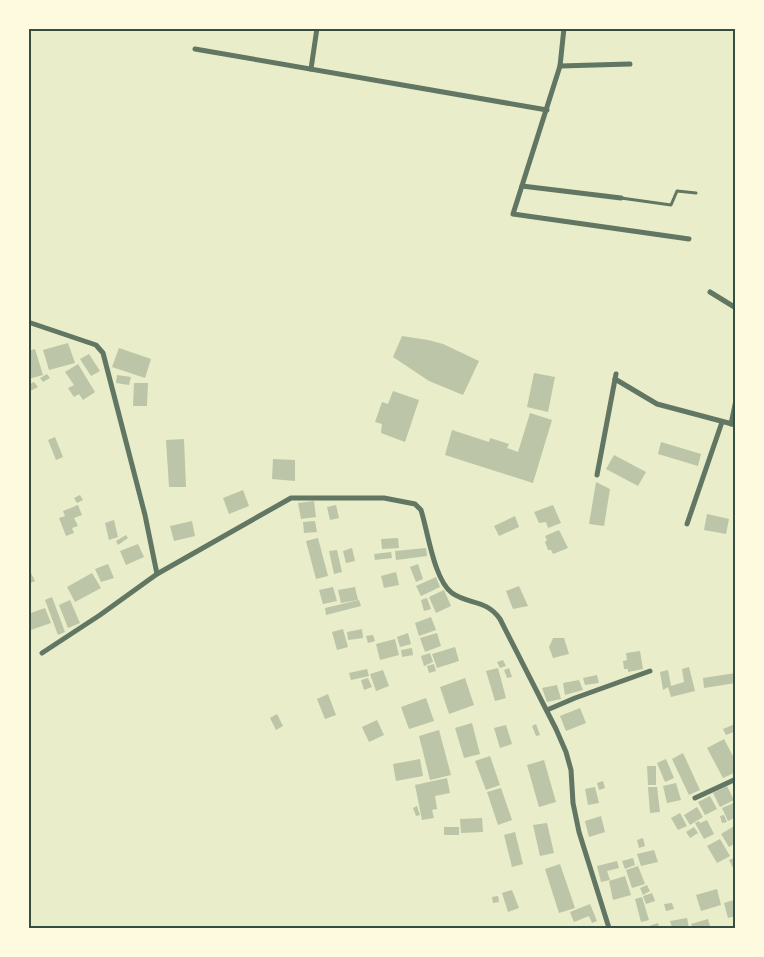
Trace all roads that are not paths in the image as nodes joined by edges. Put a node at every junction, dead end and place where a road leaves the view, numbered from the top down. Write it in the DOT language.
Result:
graph roads {
  1 [pos="317,28"];
  2 [pos="564,28"];
  3 [pos="195,49"];
  4 [pos="630,64"];
  5 [pos="560,66"];
  6 [pos="311,69"];
  7 [pos="547,110"];
  8 [pos="522,186"];
  9 [pos="696,193"];
  10 [pos="621,198"];
  11 [pos="689,239"];
  12 [pos="710,292"];
  13 [pos="735,308"];
  14 [pos="28,322"];
  15 [pos="735,400"];
  16 [pos="722,422"];
  17 [pos="733,425"];
  18 [pos="597,475"];
  19 [pos="687,524"];
  20 [pos="157,574"];
  21 [pos="42,653"];
  22 [pos="650,671"];
  23 [pos="547,710"];
  24 [pos="735,779"];
  25 [pos="695,798"];
  26 [pos="609,928"];
  1 -- 6 [label="street"];
  2 -- 5 [label="street"];
  3 -- 6 [label="street"];
  4 -- 5 [label="street"];
  5 -- 7 [label="street"];
  6 -- 7 [label="street"];
  7 -- 8 [label="street"];
  8 -- 10 [label="street"];
  8 -- 11 [label="street"];
  9 -- 10 [label="lane"];
  12 -- 13 [label="street"];
  14 -- 20 [label="street"];
  15 -- 17 [label="street"];
  16 -- 17 [label="street"];
  16 -- 18 [label="street"];
  16 -- 19 [label="street"];
  20 -- 21 [label="street"];
  20 -- 23 [label="street"];
  22 -- 23 [label="street"];
  23 -- 26 [label="street"];
  24 -- 25 [label="street"];
}
